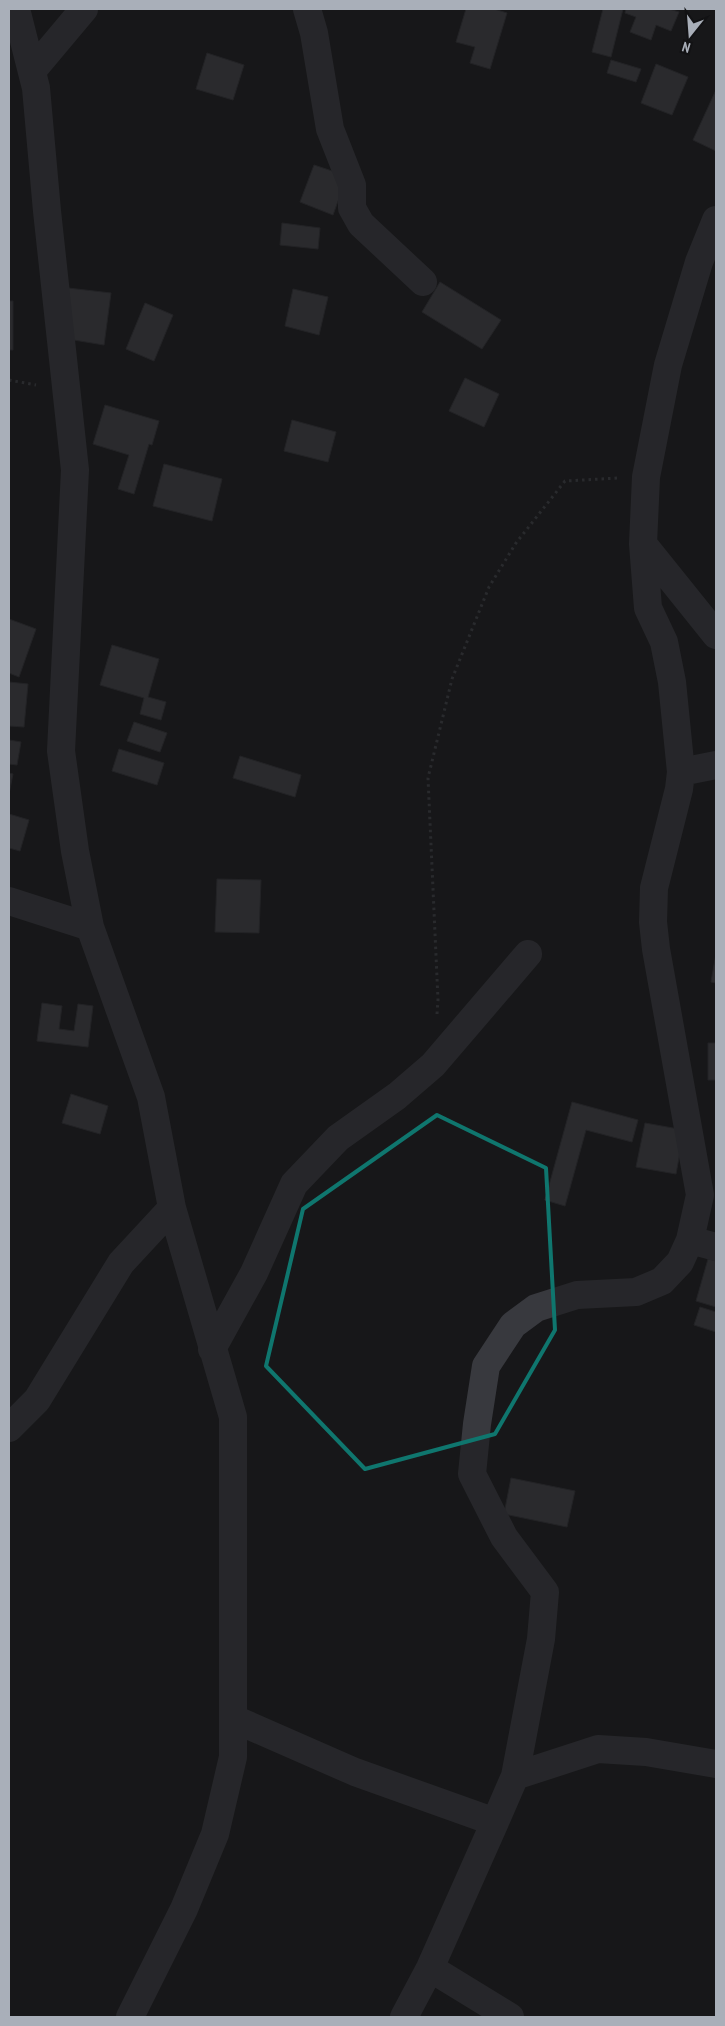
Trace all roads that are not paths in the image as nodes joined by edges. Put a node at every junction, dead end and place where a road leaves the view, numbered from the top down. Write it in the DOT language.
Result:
graph roads {
  1 [pos="16,9"];
  2 [pos="84,9"];
  3 [pos="307,9"];
  4 [pos="32,71"];
  5 [pos="716,220"];
  6 [pos="423,282"];
  7 [pos="643,544"];
  8 [pos="716,635"];
  9 [pos="716,765"];
  10 [pos="681,772"];
  11 [pos="9,901"];
  12 [pos="90,927"];
  13 [pos="528,954"];
  14 [pos="172,1208"];
  15 [pos="690,1240"];
  16 [pos="716,1247"];
  17 [pos="212,1349"];
  18 [pos="9,1428"];
  19 [pos="234,1719"];
  20 [pos="716,1764"];
  21 [pos="515,1776"];
  22 [pos="495,1822"];
  23 [pos="430,1968"];
  24 [pos="130,2017"];
  25 [pos="404,2017"];
  26 [pos="510,2017"];
  1 -- 4 [label="street"];
  2 -- 4 [label="street"];
  3 -- 6 [label="street"];
  4 -- 12 [label="street"];
  5 -- 7 [label="street"];
  7 -- 8 [label="street"];
  7 -- 10 [label="street"];
  9 -- 10 [label="street"];
  10 -- 15 [label="street"];
  11 -- 12 [label="street"];
  12 -- 14 [label="street"];
  13 -- 17 [label="street"];
  14 -- 17 [label="street"];
  14 -- 18 [label="street"];
  15 -- 16 [label="street"];
  15 -- 21 [label="street"];
  17 -- 19 [label="street"];
  19 -- 22 [label="street"];
  19 -- 24 [label="street"];
  20 -- 21 [label="street"];
  21 -- 22 [label="street"];
  22 -- 23 [label="street"];
  23 -- 25 [label="street"];
  23 -- 26 [label="street"];
}
